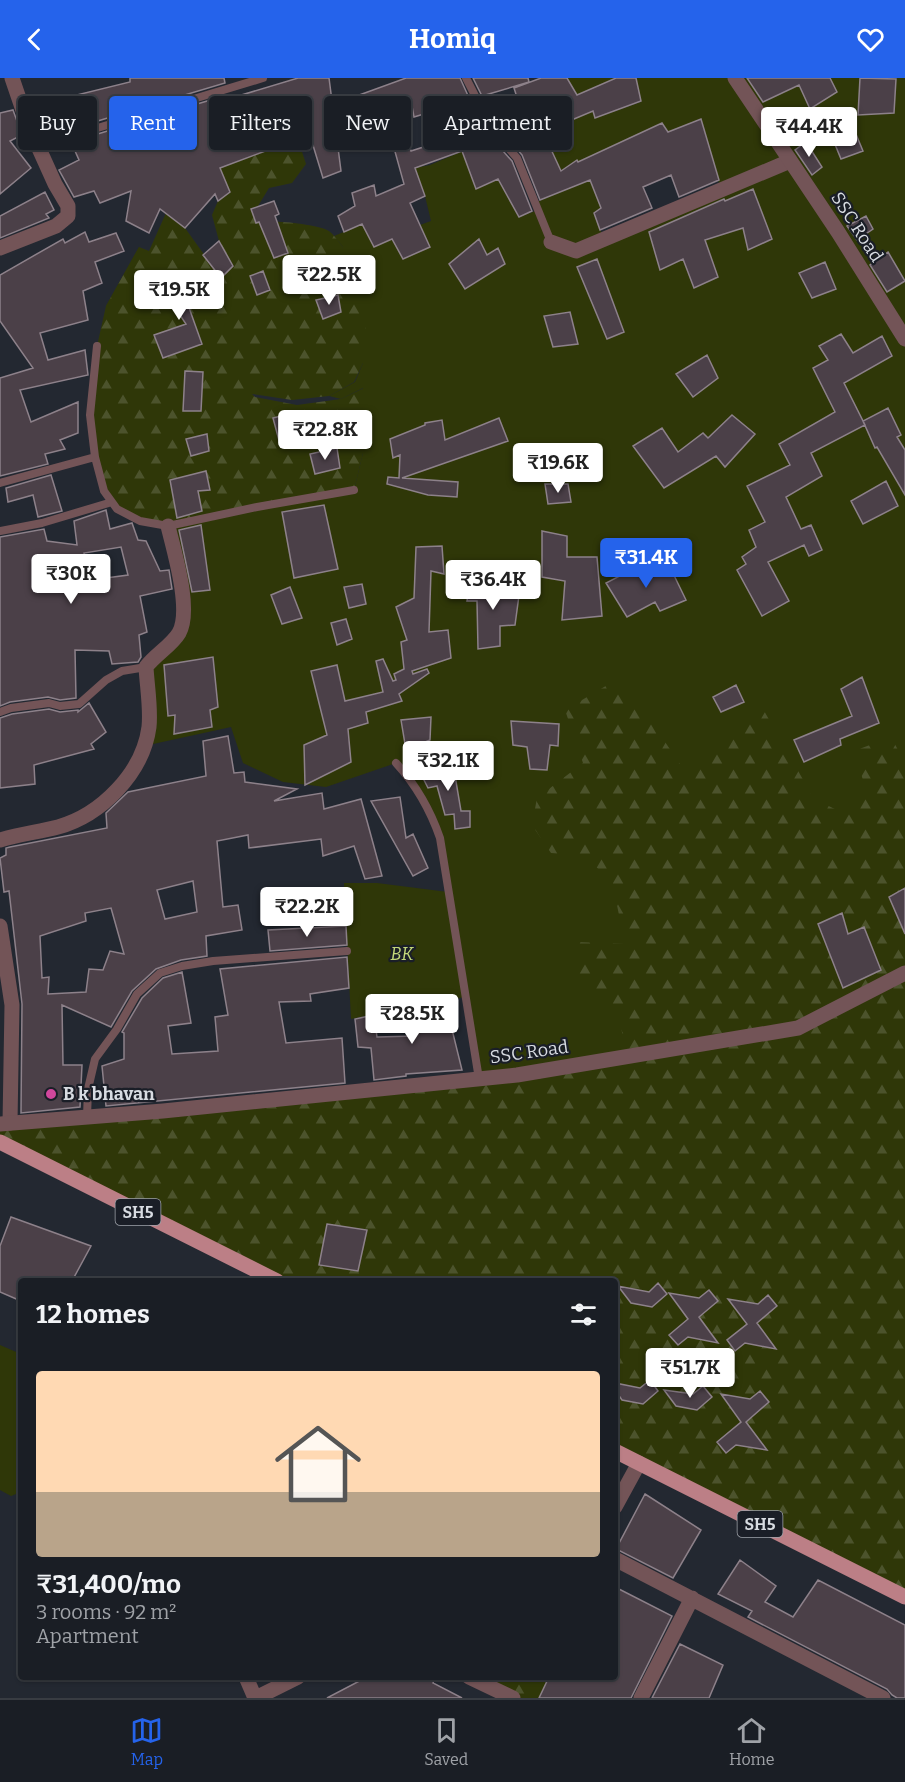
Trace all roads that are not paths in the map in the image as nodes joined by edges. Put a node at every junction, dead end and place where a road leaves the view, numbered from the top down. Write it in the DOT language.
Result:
graph roads {
  1 [pos="12,78"];
  2 [pos="263,78"];
  3 [pos="466,78"];
  4 [pos="735,78"];
  5 [pos="18,96"];
  6 [pos="97,128"];
  7 [pos="40,150"];
  8 [pos="790,161"];
  9 [pos="551,242"];
  10 [pos="0,248"];
  11 [pos="905,339"];
  12 [pos="97,346"];
  13 [pos="95,457"];
  14 [pos="0,483"];
  15 [pos="354,490"];
  16 [pos="112,502"];
  17 [pos="168,526"];
  18 [pos="0,531"];
  19 [pos="146,668"];
  20 [pos="0,712"];
  21 [pos="396,763"];
  22 [pos="0,840"];
  23 [pos="0,926"];
  24 [pos="347,951"];
  25 [pos="905,973"];
  26 [pos="479,1079"];
  27 [pos="87,1117"];
  28 [pos="5,1124"];
  29 [pos="0,1142"];
  30 [pos="271,1278"];
  31 [pos="618,1452"];
  32 [pos="639,1463"];
  33 [pos="618,1502"];
  34 [pos="618,1561"];
  35 [pos="905,1597"];
  36 [pos="692,1598"];
  37 [pos="247,1680"];
  38 [pos="292,1680"];
  39 [pos="475,1680"];
  40 [pos="255,1698"];
  41 [pos="513,1698"];
  42 [pos="641,1698"];
  43 [pos="883,1698"];
  1 -- 5 [label="street"];
  2 -- 6 [label="lane"];
  3 -- 9 [label="lane"];
  4 -- 8 [label="street, SSC Road"];
  7 -- 10 [label="street"];
  8 -- 9 [label="street"];
  8 -- 11 [label="street, SSC Road"];
  12 -- 13 [label="lane"];
  13 -- 14 [label="lane"];
  13 -- 16 [label="lane"];
  15 -- 17 [label="lane"];
  16 -- 17 [label="lane"];
  16 -- 18 [label="lane"];
  17 -- 19 [label="street"];
  19 -- 20 [label="lane"];
  19 -- 22 [label="street"];
  21 -- 26 [label="lane"];
  23 -- 28 [label="street"];
  24 -- 27 [label="lane"];
  25 -- 26 [label="street, SSC Road"];
  26 -- 27 [label="street, SSC Road"];
  27 -- 28 [label="street, SSC Road"];
  29 -- 30 [label="main road, SH5"];
  31 -- 32 [label="main road, SH5"];
  32 -- 33 [label="street"];
  32 -- 35 [label="main road, SH5"];
  34 -- 36 [label="street"];
  36 -- 42 [label="street"];
  36 -- 43 [label="street"];
  37 -- 40 [label="street"];
  38 -- 40 [label="street"];
  39 -- 41 [label="street"];
}
